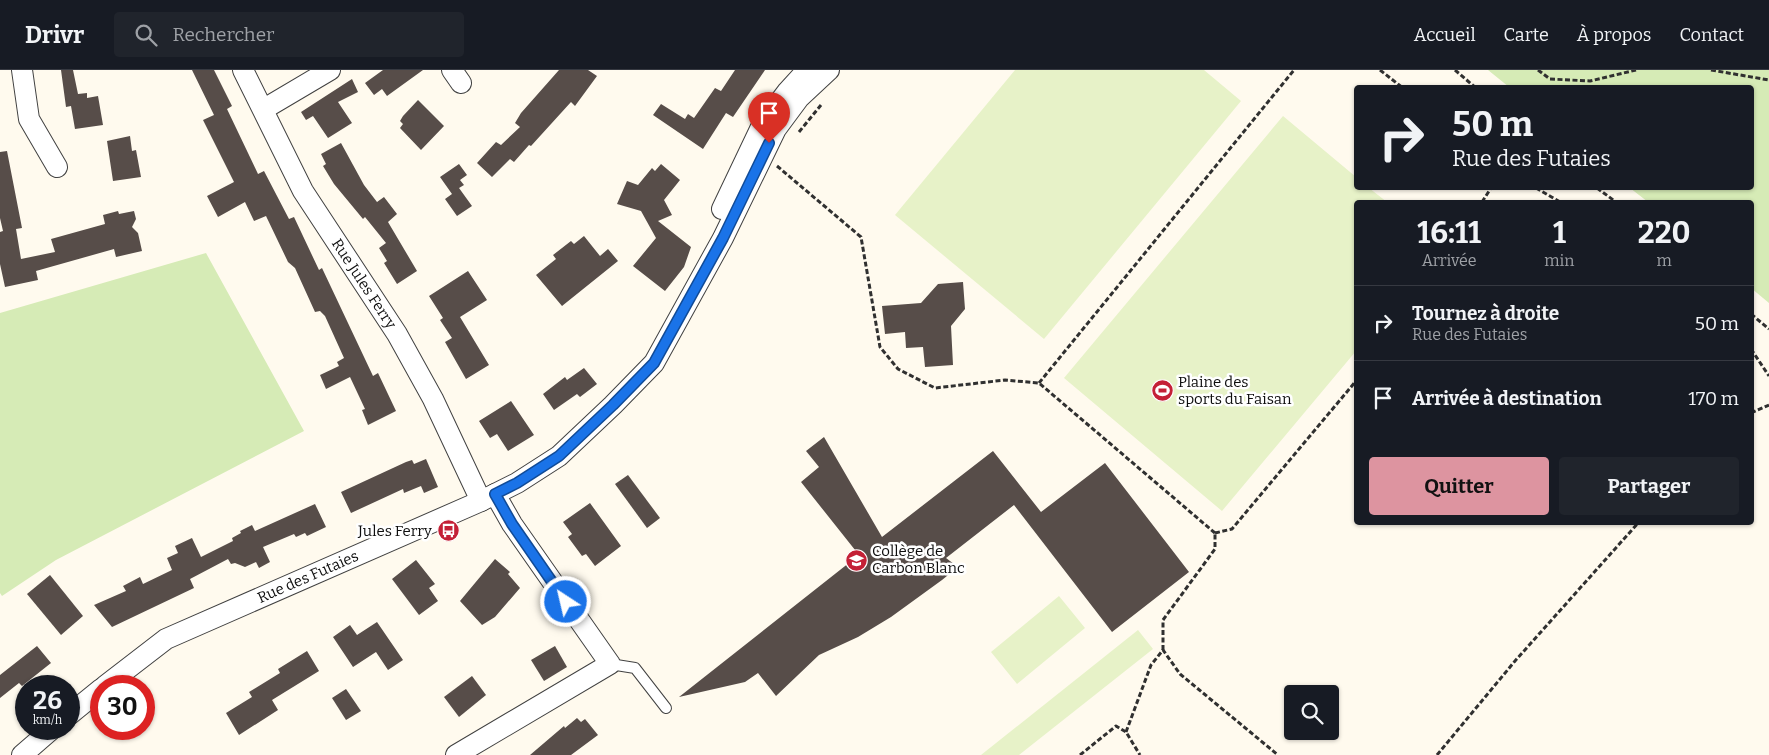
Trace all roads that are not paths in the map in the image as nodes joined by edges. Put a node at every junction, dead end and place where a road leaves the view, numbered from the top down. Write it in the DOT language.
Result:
graph roads {
  1 [pos="22,70"];
  2 [pos="243,70"];
  3 [pos="330,70"];
  4 [pos="807,70"];
  5 [pos="829,70"];
  6 [pos="264,109"];
  7 [pos="57,167"];
  8 [pos="683,309"];
  9 [pos="488,498"];
  10 [pos="610,664"];
  11 [pos="119,675"];
  12 [pos="90,698"];
  13 [pos="80,706"];
  14 [pos="666,708"];
  15 [pos="39,740"];
  16 [pos="22,755"];
  17 [pos="456,755"];
  1 -- 7 [label="street"];
  2 -- 6 [label="street, Rue Jules Ferry"];
  3 -- 6 [label="street"];
  4 -- 8 [label="street, Rue des Futaies"];
  5 -- 8 [label="street, Rue des Futaies"];
  6 -- 9 [label="street, Rue Jules Ferry"];
  8 -- 9 [label="street, Rue des Futaies"];
  9 -- 10 [label="street, Rue Jules Ferry"];
  9 -- 11 [label="street, Rue des Futaies"];
  10 -- 14 [label="lane"];
  10 -- 17 [label="street"];
  12 -- 13 [label="street"];
  15 -- 16 [label="street"];
}
